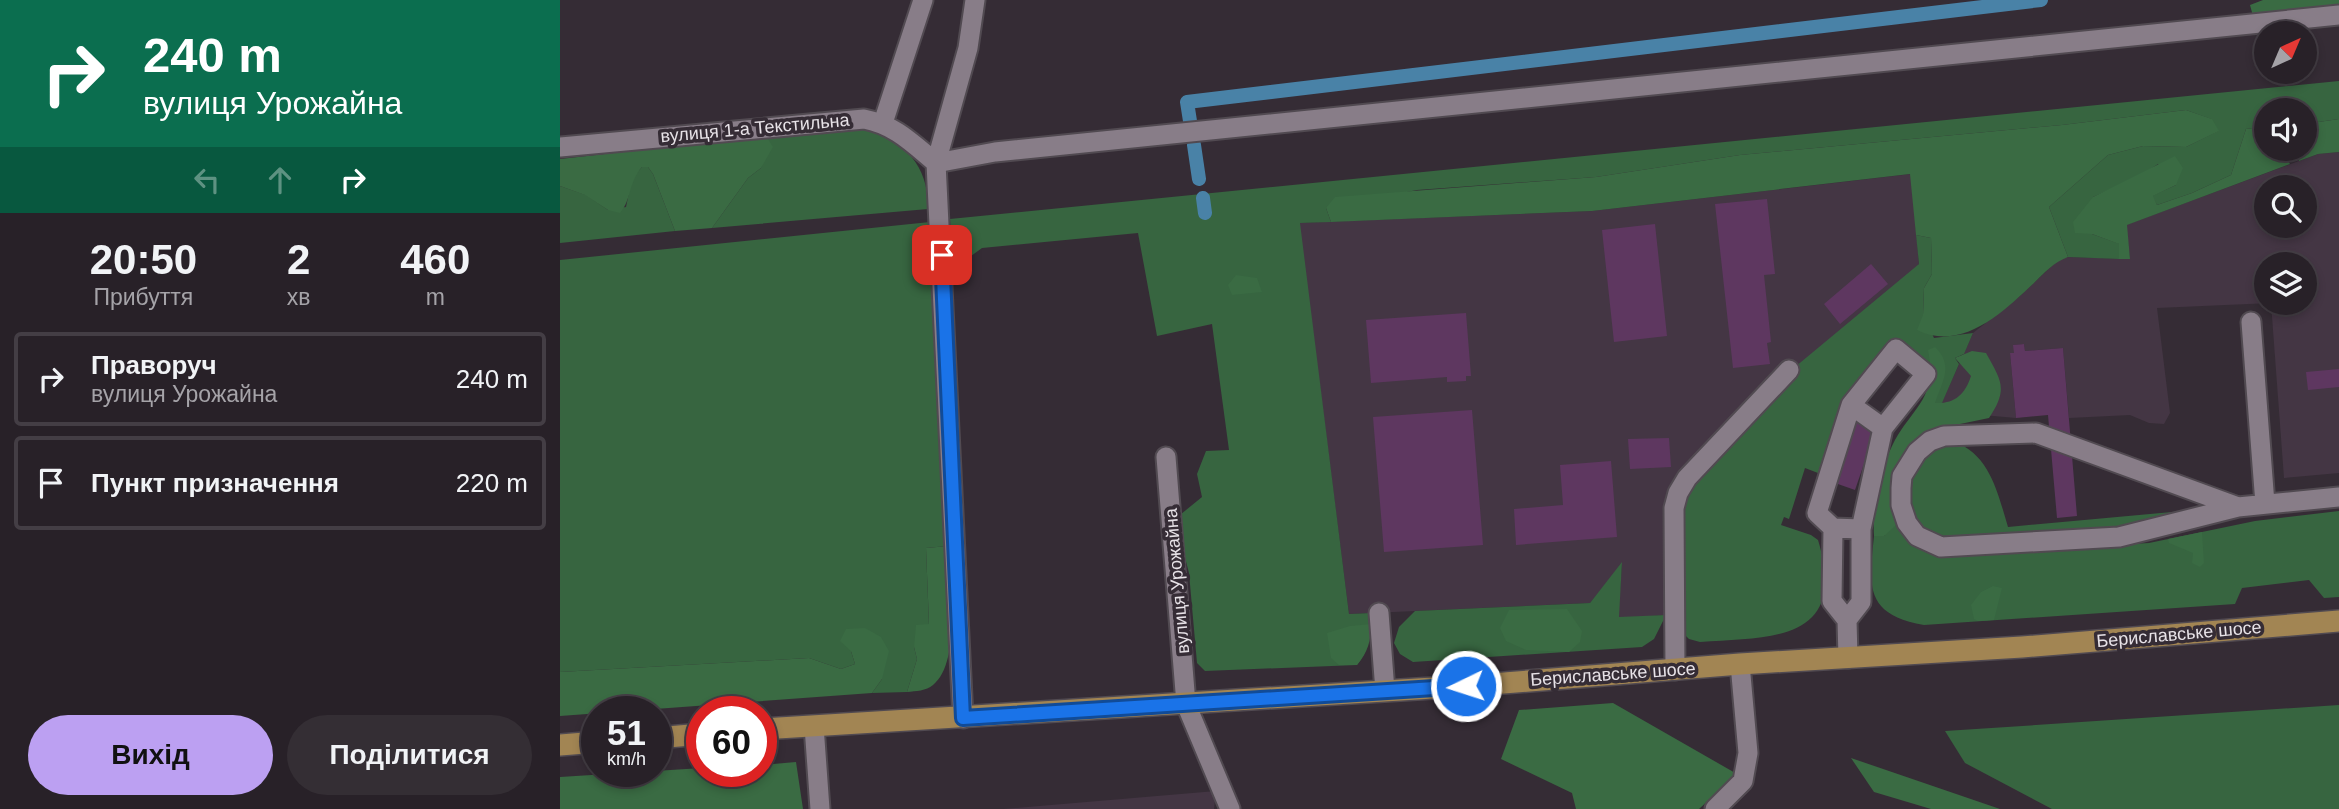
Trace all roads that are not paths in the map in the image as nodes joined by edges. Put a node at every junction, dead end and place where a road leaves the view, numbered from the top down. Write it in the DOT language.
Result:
graph roads {
  1 [pos="923,0"];
  2 [pos="975,0"];
  3 [pos="2339,15"];
  4 [pos="948,120"];
  5 [pos="891,127"];
  6 [pos="560,147"];
  7 [pos="936,163"];
  8 [pos="2251,321"];
  9 [pos="1789,370"];
  10 [pos="1852,405"];
  11 [pos="1883,428"];
  12 [pos="1166,457"];
  13 [pos="2339,497"];
  14 [pos="2265,504"];
  15 [pos="2238,507"];
  16 [pos="1833,528"];
  17 [pos="1861,529"];
  18 [pos="1378,613"];
  19 [pos="1847,620"];
  20 [pos="2339,621"];
  21 [pos="1848,658"];
  22 [pos="1741,664"];
  23 [pos="1675,670"];
  24 [pos="1385,691"];
  25 [pos="1186,704"];
  26 [pos="963,718"];
  27 [pos="814,726"];
  28 [pos="777,728"];
  29 [pos="581,743"];
  30 [pos="560,745"];
  31 [pos="820,809"];
  32 [pos="1230,809"];
  33 [pos="1715,809"];
  1 -- 5 [label="street"];
  2 -- 4 [label="street"];
  3 -- 7 [label="street"];
  4 -- 5 [label="street, вулиця 1-а Текстильна"];
  4 -- 7 [label="street"];
  5 -- 6 [label="street, вулиця 1-а Текстильна"];
  5 -- 7 [label="street"];
  7 -- 26 [label="street"];
  8 -- 14 [label="street"];
  9 -- 23 [label="street"];
  10 -- 11 [label="street"];
  10 -- 11 [label="street"];
  10 -- 16 [label="street"];
  11 -- 17 [label="street"];
  12 -- 25 [label="street, вулиця Урожайна"];
  13 -- 14 [label="street"];
  14 -- 15 [label="street"];
  15 -- 15 [label="street"];
  16 -- 17 [label="street"];
  16 -- 19 [label="street"];
  17 -- 19 [label="street"];
  18 -- 24 [label="street"];
  19 -- 21 [label="street"];
  20 -- 21 [label="main road, Бериславське шосе"];
  21 -- 22 [label="main road, Бериславське шосе"];
  22 -- 23 [label="main road, Бериславське шосе"];
  22 -- 33 [label="street"];
  23 -- 24 [label="main road, Бериславське шосе"];
  24 -- 25 [label="main road, Бериславське шосе"];
  25 -- 26 [label="main road, Бериславське шосе"];
  25 -- 32 [label="street, вулиця Урожайна"];
  26 -- 27 [label="main road, Бериславське шосе"];
  27 -- 28 [label="main road, Бериславське шосе"];
  27 -- 31 [label="street"];
  29 -- 30 [label="main road"];
}
